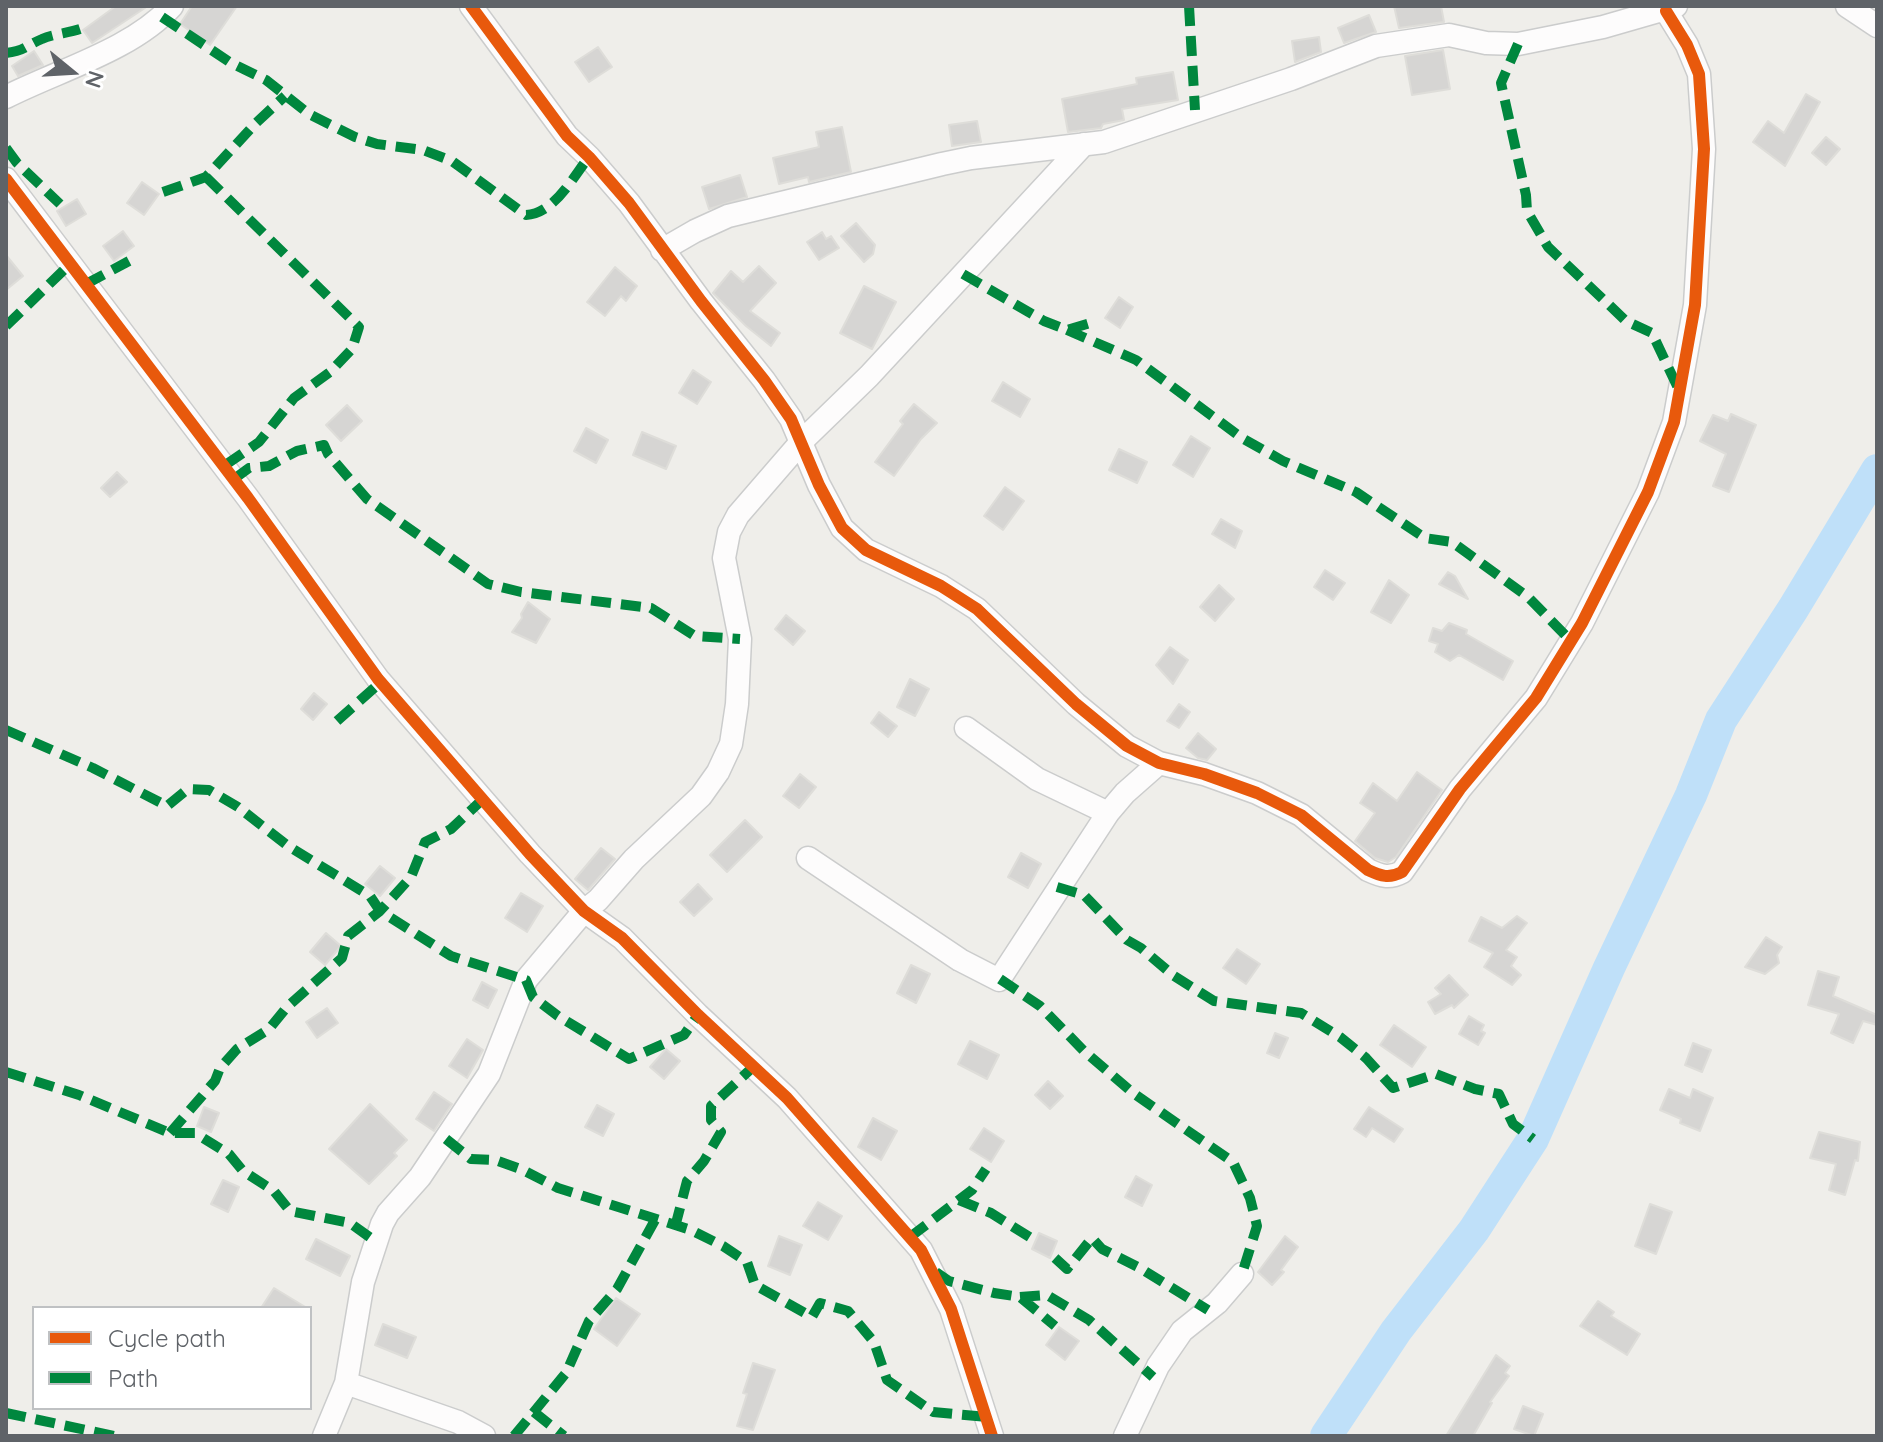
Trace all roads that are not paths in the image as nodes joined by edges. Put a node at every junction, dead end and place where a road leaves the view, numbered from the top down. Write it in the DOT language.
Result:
graph roads {
  1 [pos="172,6"];
  2 [pos="471,6"];
  3 [pos="1847,6"];
  4 [pos="1672,8"];
  5 [pos="1877,26"];
  6 [pos="6,97"];
  7 [pos="1084,144"];
  8 [pos="6,179"];
  9 [pos="662,250"];
  10 [pos="802,441"];
  11 [pos="966,728"];
  12 [pos="1159,763"];
  13 [pos="1108,813"];
  14 [pos="808,858"];
  15 [pos="584,911"];
  16 [pos="1242,1274"];
  17 [pos="346,1383"];
  18 [pos="324,1436"];
  19 [pos="484,1436"];
  20 [pos="992,1436"];
  21 [pos="1125,1436"];
  1 -- 6 [label="street"];
  2 -- 9 [label="street"];
  3 -- 5 [label="street"];
  4 -- 7 [label="street"];
  4 -- 12 [label="street"];
  7 -- 9 [label="street"];
  7 -- 10 [label="street"];
  8 -- 15 [label="street"];
  9 -- 10 [label="street"];
  10 -- 12 [label="street"];
  10 -- 15 [label="street"];
  11 -- 13 [label="street"];
  12 -- 13 [label="street"];
  13 -- 14 [label="street"];
  15 -- 17 [label="street"];
  15 -- 20 [label="street"];
  16 -- 21 [label="street"];
  17 -- 18 [label="street"];
  17 -- 19 [label="street"];
}
